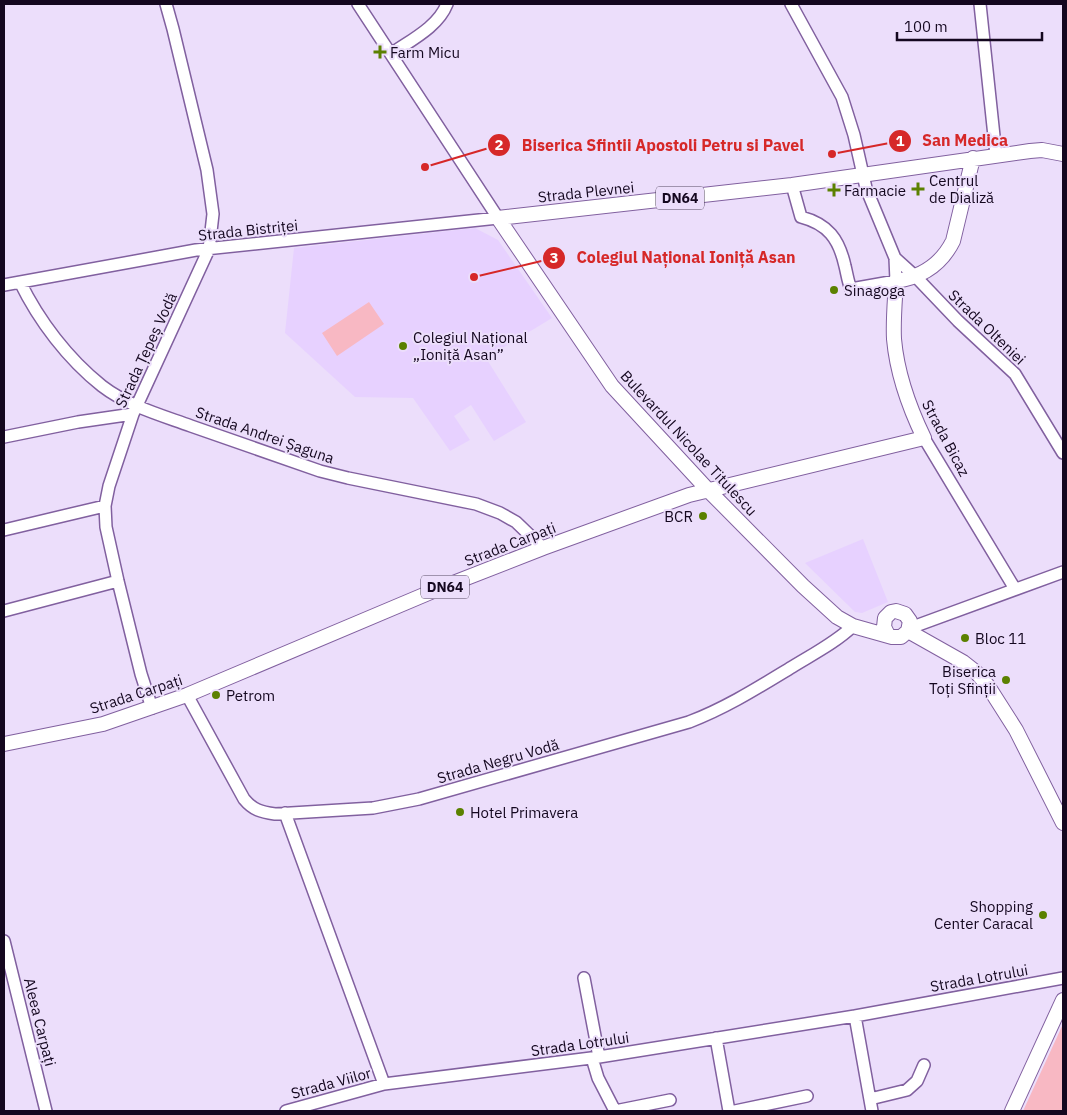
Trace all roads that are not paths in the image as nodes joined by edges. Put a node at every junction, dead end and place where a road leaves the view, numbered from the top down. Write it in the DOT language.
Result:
graph roads {
  1 [pos="166,4"];
  2 [pos="358,4"];
  3 [pos="447,4"];
  4 [pos="791,4"];
  5 [pos="980,4"];
  6 [pos="391,54"];
  7 [pos="1063,154"];
  8 [pos="996,155"];
  9 [pos="973,158"];
  10 [pos="862,175"];
  11 [pos="792,185"];
  12 [pos="498,218"];
  13 [pos="209,249"];
  14 [pos="895,258"];
  15 [pos="916,277"];
  16 [pos="896,281"];
  17 [pos="20,282"];
  18 [pos="4,286"];
  19 [pos="135,410"];
  20 [pos="4,437"];
  21 [pos="924,438"];
  22 [pos="1063,453"];
  23 [pos="708,490"];
  24 [pos="105,506"];
  25 [pos="4,530"];
  26 [pos="543,548"];
  27 [pos="1063,572"];
  28 [pos="118,581"];
  29 [pos="1015,589"];
  30 [pos="4,611"];
  31 [pos="905,614"];
  32 [pos="944,614"];
  33 [pos="885,618"];
  34 [pos="856,627"];
  35 [pos="909,630"];
  36 [pos="888,635"];
  37 [pos="187,695"];
  38 [pos="152,708"];
  39 [pos="4,744"];
  40 [pos="285,813"];
  41 [pos="1063,823"];
  42 [pos="4,941"];
  43 [pos="584,978"];
  44 [pos="1063,978"];
  45 [pos="1063,1000"];
  46 [pos="855,1016"];
  47 [pos="716,1038"];
  48 [pos="596,1058"];
  49 [pos="924,1065"];
  50 [pos="384,1084"];
  51 [pos="807,1096"];
  52 [pos="870,1099"];
  53 [pos="670,1100"];
  54 [pos="46,1111"];
  55 [pos="286,1111"];
  56 [pos="615,1111"];
  57 [pos="729,1111"];
  58 [pos="735,1111"];
  59 [pos="872,1111"];
  60 [pos="1012,1111"];
  1 -- 13 [label="street, Strada Țepeș Vodă"];
  2 -- 6 [label="street, Bulevardul Nicolae Titulescu"];
  3 -- 6 [label="street"];
  4 -- 10 [label="street, Strada Bicaz"];
  5 -- 8 [label="street"];
  6 -- 12 [label="street, Bulevardul Nicolae Titulescu"];
  7 -- 8 [label="main road, Strada Plevnei / DN64"];
  8 -- 9 [label="main road, Strada Plevnei / DN64"];
  9 -- 10 [label="main road, Strada Plevnei / DN64"];
  9 -- 15 [label="main road"];
  10 -- 11 [label="main road, Strada Plevnei / DN64"];
  10 -- 14 [label="street, Strada Bicaz"];
  11 -- 12 [label="main road, Strada Plevnei / DN64"];
  11 -- 16 [label="street"];
  12 -- 13 [label="street, Strada Bistriței"];
  12 -- 23 [label="main road, Bulevardul Nicolae Titulescu"];
  13 -- 17 [label="street, Strada Bistriței"];
  13 -- 19 [label="street, Strada Țepeș Vodă"];
  14 -- 15 [label="street, Strada Olteniei"];
  14 -- 16 [label="street, Strada Bicaz"];
  15 -- 16 [label="main road"];
  15 -- 22 [label="street, Strada Olteniei"];
  16 -- 21 [label="main road, Strada Bicaz"];
  17 -- 18 [label="street, Strada Bistriței"];
  17 -- 19 [label="street, Strada Andrei Șaguna"];
  19 -- 20 [label="street"];
  19 -- 24 [label="street, Strada Țepeș Vodă"];
  19 -- 26 [label="street, Strada Andrei Șaguna"];
  21 -- 23 [label="main road, Strada Carpați"];
  21 -- 29 [label="street, Strada Bicaz"];
  23 -- 26 [label="main road, Strada Carpați / DN64"];
  23 -- 34 [label="main road, Bulevardul Nicolae Titulescu"];
  24 -- 25 [label="street"];
  24 -- 28 [label="street, Strada Țepeș Vodă"];
  26 -- 37 [label="main road, Strada Carpați / DN64"];
  27 -- 29 [label="street"];
  28 -- 30 [label="street"];
  28 -- 38 [label="street, Strada Țepeș Vodă"];
  29 -- 32 [label="street"];
  31 -- 32 [label="street"];
  31 -- 33 [label="main road"];
  31 -- 35 [label="main road"];
  32 -- 35 [label="street"];
  33 -- 34 [label="main road"];
  33 -- 36 [label="main road"];
  34 -- 36 [label="main road, Bulevardul Nicolae Titulescu"];
  34 -- 40 [label="street, Strada Negru Vodă"];
  35 -- 36 [label="main road"];
  35 -- 41 [label="main road"];
  37 -- 38 [label="main road, Strada Carpați / DN64"];
  37 -- 40 [label="street, Strada Negru Vodă"];
  38 -- 39 [label="main road, Strada Carpați / DN64"];
  40 -- 50 [label="street"];
  42 -- 54 [label="street, Aleea Carpați"];
  43 -- 48 [label="street"];
  44 -- 46 [label="street, Strada Lotrului"];
  45 -- 60 [label="main road"];
  46 -- 47 [label="street, Strada Lotrului"];
  46 -- 52 [label="street"];
  47 -- 48 [label="street, Strada Lotrului"];
  47 -- 57 [label="street"];
  48 -- 50 [label="street, Strada Lotrului"];
  48 -- 56 [label="street"];
  49 -- 52 [label="street"];
  50 -- 55 [label="street, Strada Viilor"];
  51 -- 58 [label="street"];
  52 -- 59 [label="street"];
  53 -- 56 [label="street"];
}
